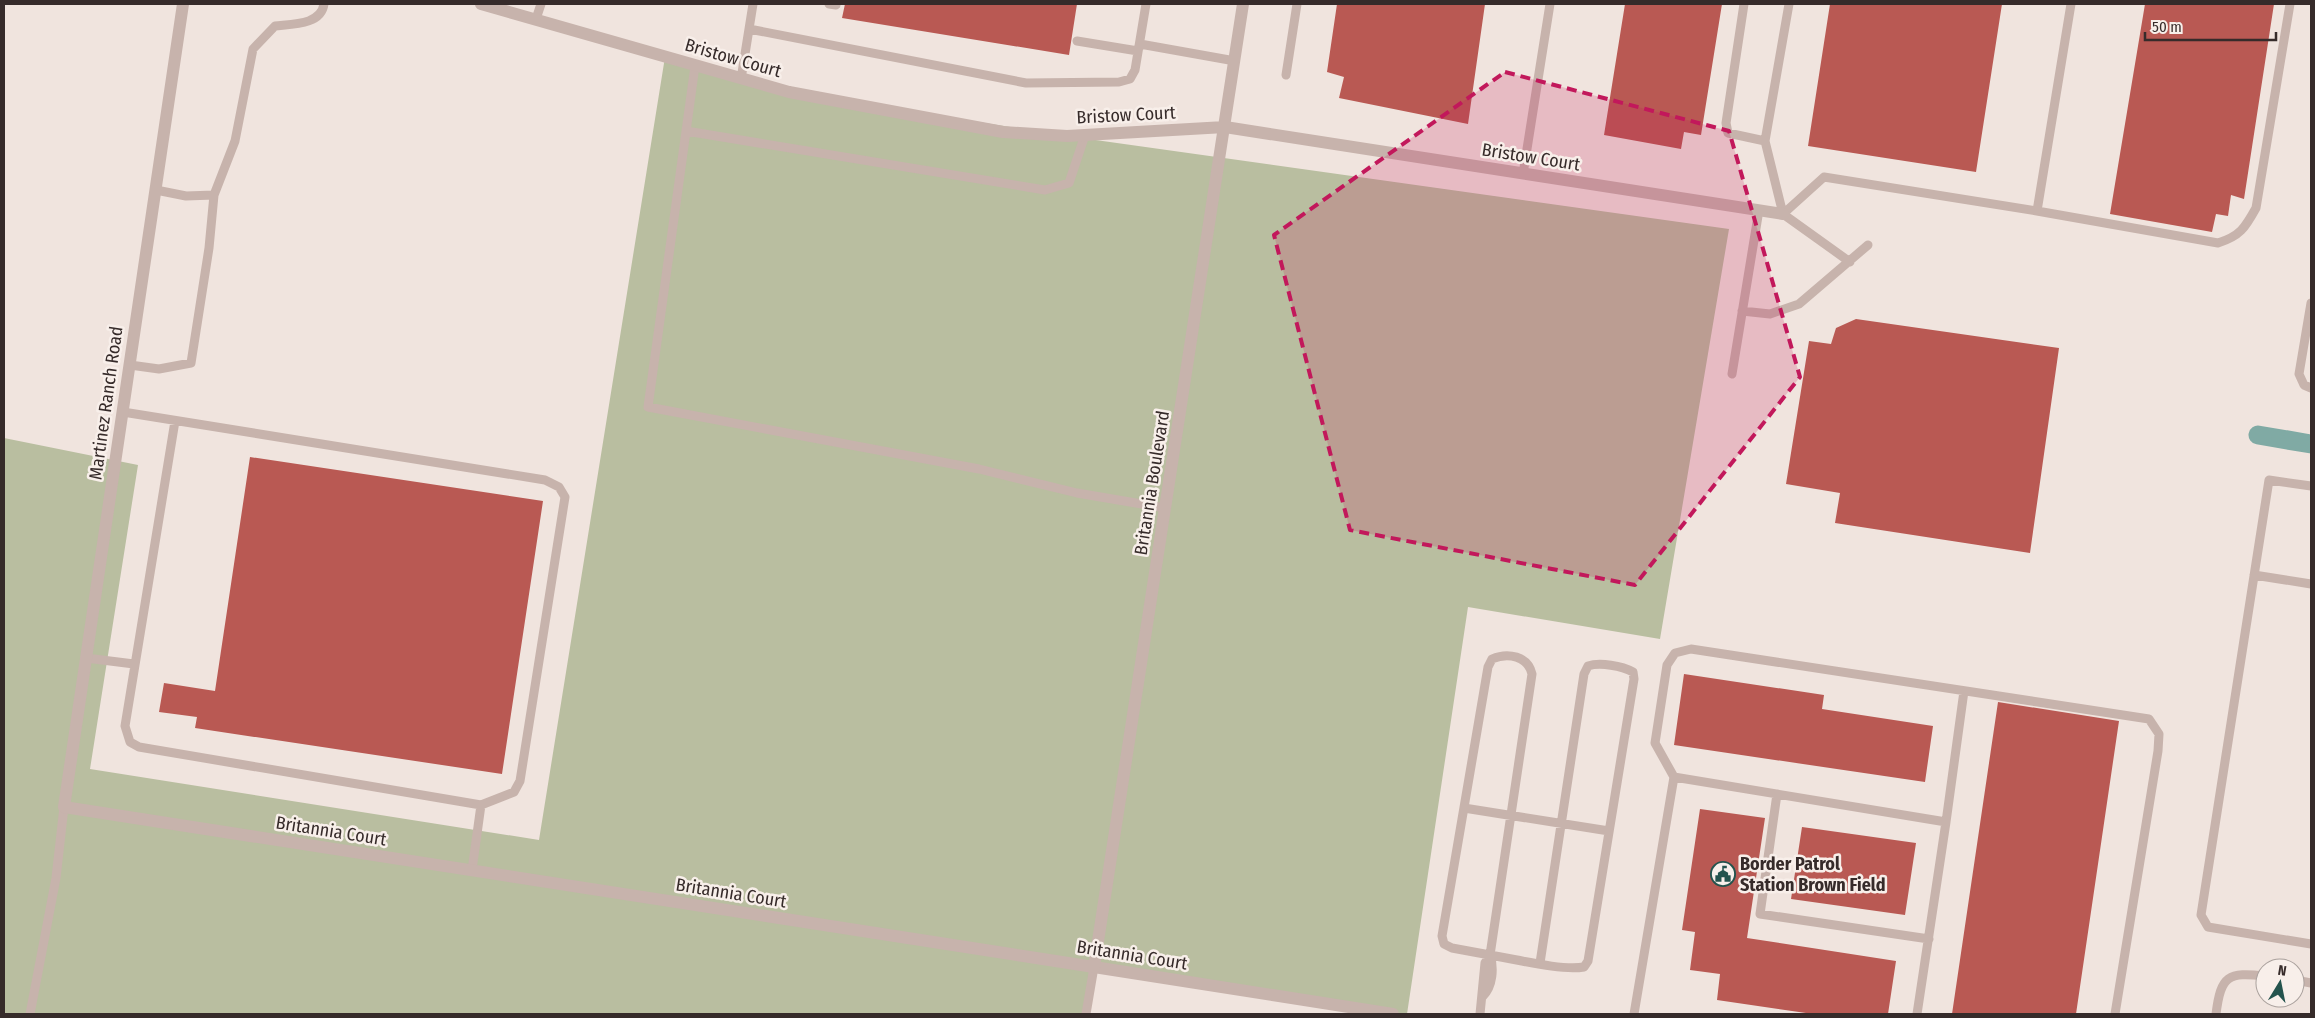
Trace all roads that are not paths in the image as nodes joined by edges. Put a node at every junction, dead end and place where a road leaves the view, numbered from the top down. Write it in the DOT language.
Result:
graph roads {
  1 [pos="183,4"];
  2 [pos="324,4"];
  3 [pos="481,4"];
  4 [pos="541,4"];
  5 [pos="753,4"];
  6 [pos="1146,4"];
  7 [pos="1243,4"];
  8 [pos="1297,4"];
  9 [pos="1550,4"];
  10 [pos="1744,4"];
  11 [pos="1788,4"];
  12 [pos="2071,4"];
  13 [pos="2290,4"];
  14 [pos="536,19"];
  15 [pos="749,29"];
  16 [pos="1077,41"];
  17 [pos="1139,48"];
  18 [pos="1235,61"];
  19 [pos="695,66"];
  20 [pos="1286,75"];
  21 [pos="741,79"];
  22 [pos="1225,127"];
  23 [pos="686,131"];
  24 [pos="1085,135"];
  25 [pos="1765,141"];
  26 [pos="1523,174"];
  27 [pos="156,190"];
  28 [pos="214,195"];
  29 [pos="1759,210"];
  30 [pos="2036,211"];
  31 [pos="1783,214"];
  32 [pos="1868,245"];
  33 [pos="1850,262"];
  34 [pos="2311,302"];
  35 [pos="1742,311"];
  36 [pos="130,365"];
  37 [pos="1732,374"];
  38 [pos="2311,388"];
  39 [pos="123,412"];
  40 [pos="175,421"];
  41 [pos="2311,486"];
  42 [pos="1166,508"];
  43 [pos="2254,575"];
  44 [pos="2311,584"];
  45 [pos="86,658"];
  46 [pos="134,664"];
  47 [pos="1964,691"];
  48 [pos="1674,777"];
  49 [pos="1777,794"];
  50 [pos="481,805"];
  51 [pos="64,807"];
  52 [pos="1464,808"];
  53 [pos="1512,816"];
  54 [pos="1946,822"];
  55 [pos="1561,824"];
  56 [pos="1609,831"];
  57 [pos="472,870"];
  58 [pos="1928,939"];
  59 [pos="2311,944"];
  60 [pos="1490,955"];
  61 [pos="1540,963"];
  62 [pos="1094,967"];
  63 [pos="2255,975"];
  64 [pos="1342,1010"];
  65 [pos="30,1014"];
  66 [pos="1086,1014"];
  67 [pos="1393,1014"];
  68 [pos="1480,1014"];
  69 [pos="1634,1014"];
  70 [pos="1917,1014"];
  71 [pos="2115,1014"];
  72 [pos="2216,1014"];
  1 -- 27 [label="street, Martinez Ranch Road"];
  2 -- 28 [label="lane"];
  3 -- 14 [label="street, Bristow Court"];
  4 -- 14 [label="lane"];
  5 -- 15 [label="lane"];
  6 -- 17 [label="lane"];
  7 -- 18 [label="street, Britannia Boulevard"];
  8 -- 20 [label="lane"];
  9 -- 26 [label="lane"];
  10 -- 25 [label="lane"];
  11 -- 25 [label="lane"];
  12 -- 30 [label="lane"];
  13 -- 30 [label="lane"];
  14 -- 19 [label="street, Bristow Court"];
  15 -- 17 [label="lane"];
  15 -- 21 [label="lane"];
  16 -- 17 [label="lane"];
  17 -- 18 [label="lane"];
  18 -- 22 [label="street, Britannia Boulevard"];
  19 -- 21 [label="street, Bristow Court"];
  19 -- 23 [label="lane"];
  21 -- 24 [label="street, Bristow Court"];
  22 -- 24 [label="street, Bristow Court"];
  22 -- 26 [label="street, Bristow Court"];
  22 -- 42 [label="street, Britannia Boulevard"];
  23 -- 24 [label="lane"];
  23 -- 42 [label="lane"];
  25 -- 31 [label="lane"];
  26 -- 29 [label="street, Bristow Court"];
  27 -- 28 [label="lane"];
  27 -- 36 [label="street, Martinez Ranch Road"];
  28 -- 36 [label="lane"];
  29 -- 31 [label="street, Bristow Court"];
  29 -- 35 [label="lane"];
  30 -- 31 [label="lane"];
  31 -- 33 [label="lane"];
  32 -- 33 [label="lane"];
  33 -- 35 [label="lane"];
  34 -- 38 [label="lane"];
  35 -- 37 [label="lane"];
  36 -- 39 [label="street, Martinez Ranch Road"];
  39 -- 40 [label="lane"];
  39 -- 45 [label="street, Martinez Ranch Road"];
  40 -- 46 [label="lane"];
  40 -- 50 [label="lane"];
  41 -- 43 [label="lane"];
  42 -- 62 [label="street, Britannia Boulevard"];
  43 -- 44 [label="lane"];
  43 -- 59 [label="lane"];
  45 -- 46 [label="lane"];
  45 -- 51 [label="street, Martinez Ranch Road"];
  46 -- 50 [label="lane"];
  47 -- 48 [label="lane"];
  47 -- 54 [label="lane"];
  47 -- 71 [label="lane"];
  48 -- 49 [label="lane"];
  48 -- 69 [label="lane"];
  49 -- 54 [label="lane"];
  49 -- 58 [label="lane"];
  50 -- 57 [label="lane"];
  51 -- 57 [label="street, Britannia Court"];
  51 -- 65 [label="lane"];
  52 -- 53 [label="lane"];
  52 -- 53 [label="lane"];
  52 -- 60 [label="lane"];
  53 -- 55 [label="lane"];
  53 -- 60 [label="lane"];
  54 -- 58 [label="lane"];
  55 -- 56 [label="lane"];
  55 -- 56 [label="lane"];
  55 -- 61 [label="lane"];
  56 -- 61 [label="lane"];
  57 -- 62 [label="street, Britannia Court"];
  58 -- 70 [label="lane"];
  60 -- 61 [label="lane"];
  60 -- 68 [label="lane"];
  62 -- 64 [label="street, Britannia Court"];
  62 -- 66 [label="lane"];
  63 -- 72 [label="lane"];
  64 -- 67 [label="street, Britannia Court"];
}
